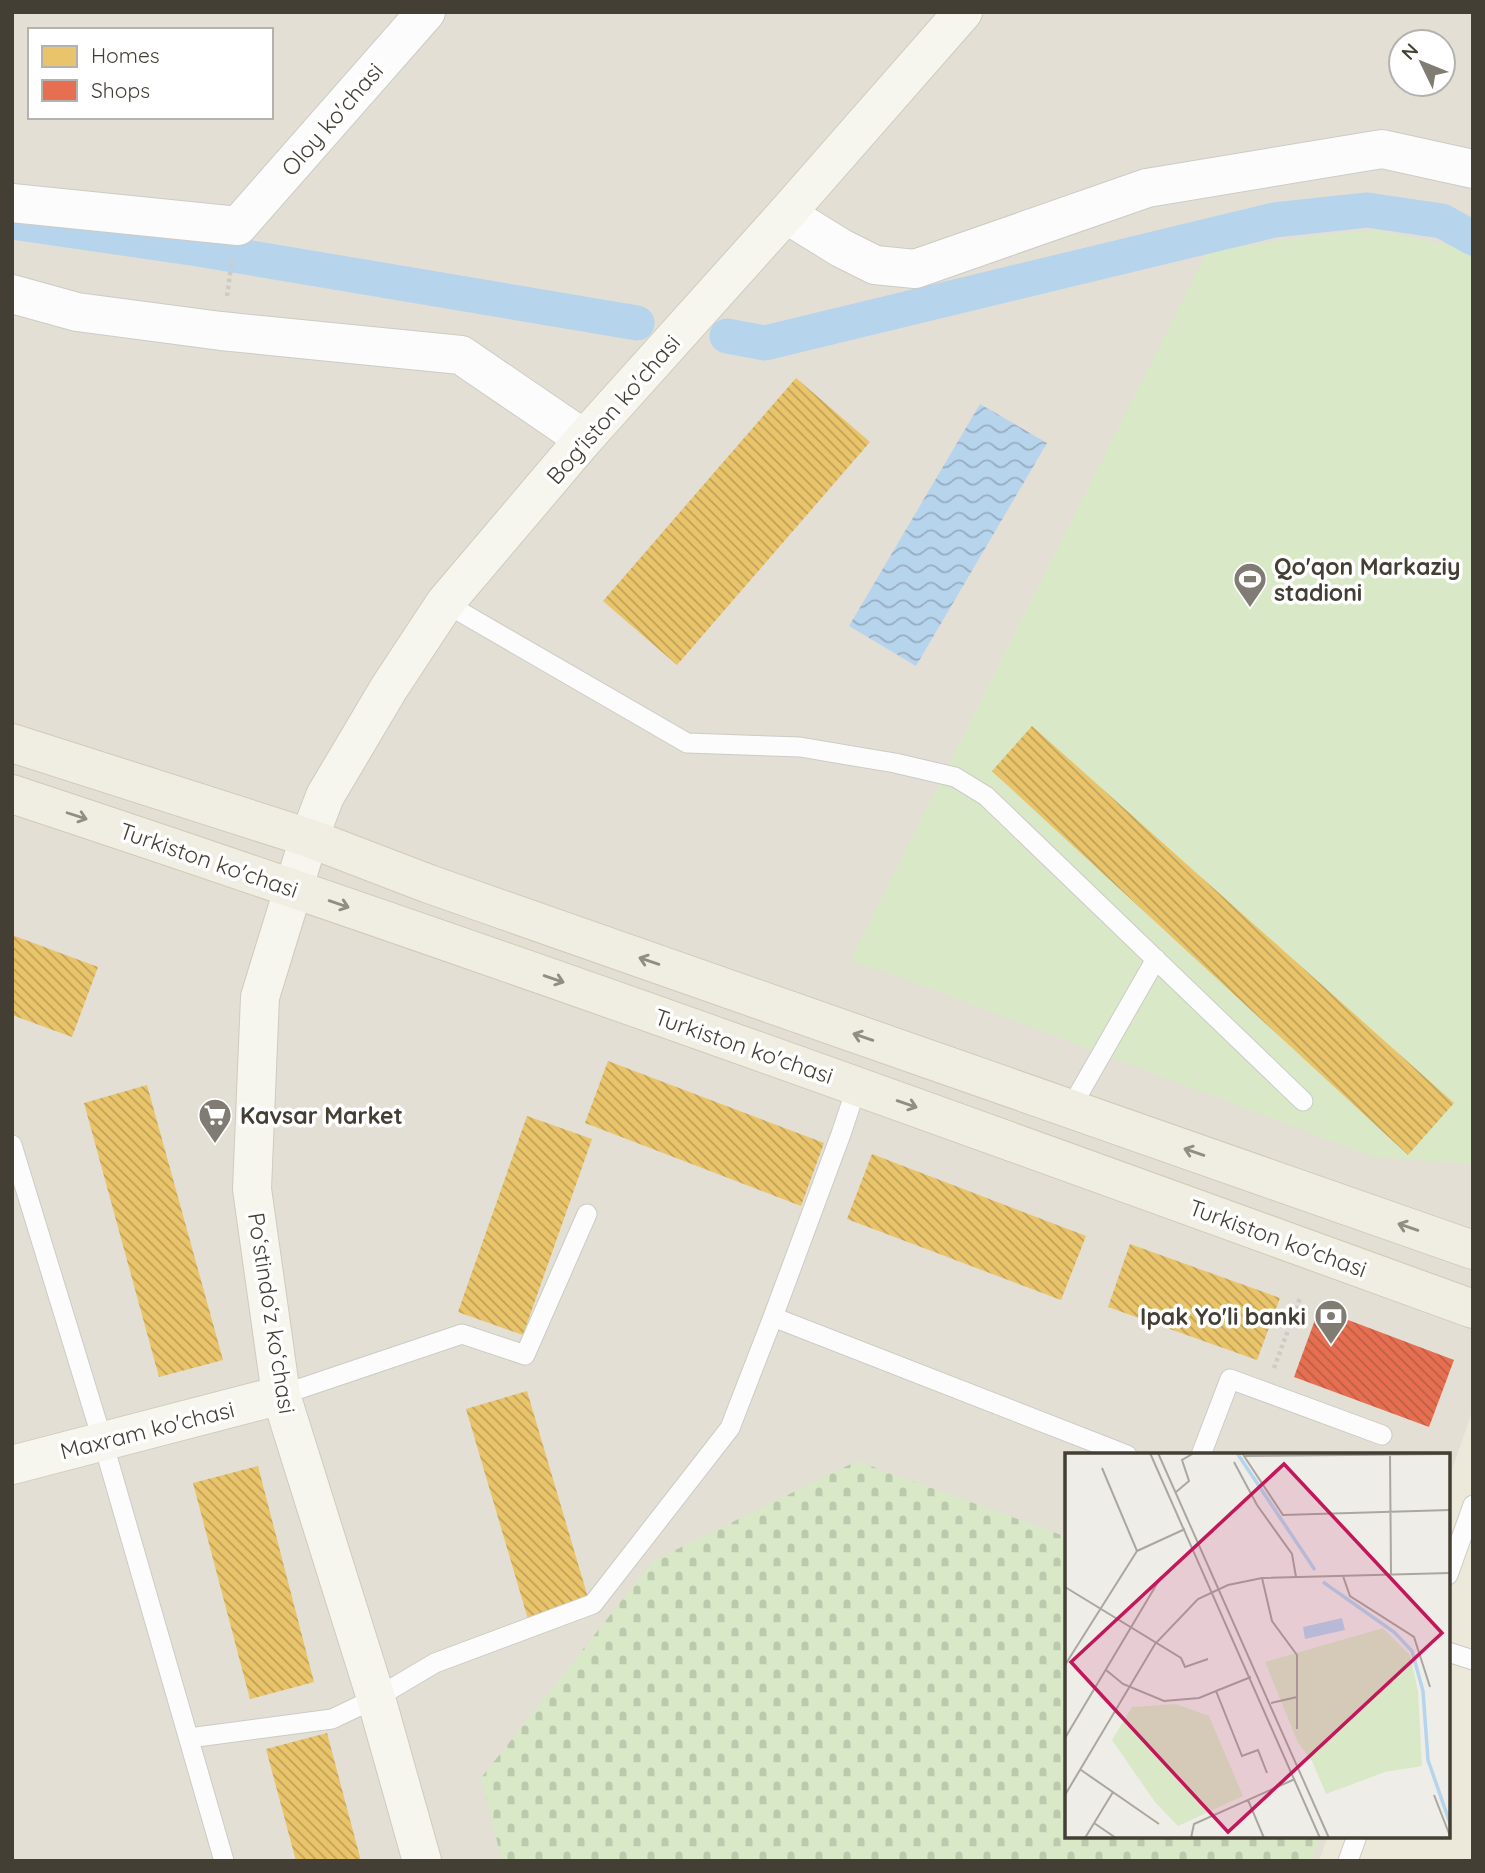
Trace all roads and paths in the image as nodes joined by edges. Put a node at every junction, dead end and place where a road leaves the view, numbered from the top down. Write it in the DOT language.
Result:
graph roads {
  1 [pos="426,12"];
  2 [pos="963,12"];
  3 [pos="1473,169"];
  4 [pos="12,203"];
  5 [pos="786,214"];
  6 [pos="238,226"];
  7 [pos="12,294"];
  8 [pos="221,331"];
  9 [pos="584,439"];
  10 [pos="445,603"];
  11 [pos="12,743"];
  12 [pos="12,794"];
  13 [pos="309,838"];
  14 [pos="294,888"];
  15 [pos="1156,959"];
  16 [pos="857,1086"];
  17 [pos="1303,1101"];
  18 [pos="1070,1109"];
  19 [pos="12,1145"];
  20 [pos="587,1214"];
  21 [pos="1473,1250"];
  22 [pos="1300,1298"];
  23 [pos="1473,1309"];
  24 [pos="773,1317"];
  25 [pos="1266,1392"];
  26 [pos="281,1395"];
  27 [pos="1382,1434"];
  28 [pos="103,1441"];
  29 [pos="1123,1453"];
  30 [pos="1202,1453"];
  31 [pos="12,1465"];
  32 [pos="1473,1505"];
  33 [pos="1450,1569"];
  34 [pos="1450,1652"];
  35 [pos="1473,1660"];
  36 [pos="376,1698"];
  37 [pos="189,1738"];
  38 [pos="1356,1838"];
  39 [pos="224,1861"];
  40 [pos="422,1861"];
  41 [pos="1348,1861"];
  1 -- 6 [label="street, Oloy ko'chasi"];
  2 -- 5 [label="main road, Bog'iston ko'chasi"];
  3 -- 5 [label="street"];
  4 -- 6 [label="street"];
  5 -- 9 [label="main road, Bog'iston ko'chasi"];
  6 -- 8 [label="path"];
  7 -- 8 [label="street"];
  8 -- 9 [label="street"];
  9 -- 10 [label="main road, Bog'iston ko'chasi"];
  10 -- 13 [label="main road, Bog'iston ko'chasi"];
  10 -- 15 [label="lane"];
  11 -- 13 [label="main road, Turkiston ko'chasi"];
  12 -- 14 [label="main road, Turkiston ko'chasi, one-way"];
  13 -- 14 [label="main road, Poʻstindoʻz koʻchasi"];
  18 -- 13 [label="main road, Turkiston ko'chasi, one-way"];
  14 -- 16 [label="main road, Turkiston ko'chasi, one-way"];
  14 -- 26 [label="main road, Poʻstindoʻz koʻchasi"];
  15 -- 17 [label="lane"];
  15 -- 18 [label="lane"];
  16 -- 23 [label="main road, Turkiston ko'chasi, one-way"];
  16 -- 24 [label="lane"];
  21 -- 18 [label="main road, Turkiston ko'chasi, one-way"];
  19 -- 28 [label="lane"];
  20 -- 26 [label="lane"];
  22 -- 25 [label="path"];
  24 -- 29 [label="lane"];
  24 -- 36 [label="lane"];
  25 -- 27 [label="lane"];
  25 -- 30 [label="lane"];
  26 -- 28 [label="main road, Maxram ko'chasi"];
  26 -- 36 [label="main road, Poʻstindoʻz koʻchasi"];
  28 -- 31 [label="main road, Maxram ko'chasi"];
  28 -- 37 [label="lane"];
  32 -- 33 [label="lane"];
  34 -- 35 [label="lane"];
  36 -- 37 [label="lane"];
  36 -- 40 [label="main road, Poʻstindoʻz koʻchasi"];
  37 -- 39 [label="lane"];
  38 -- 41 [label="lane"];
}
